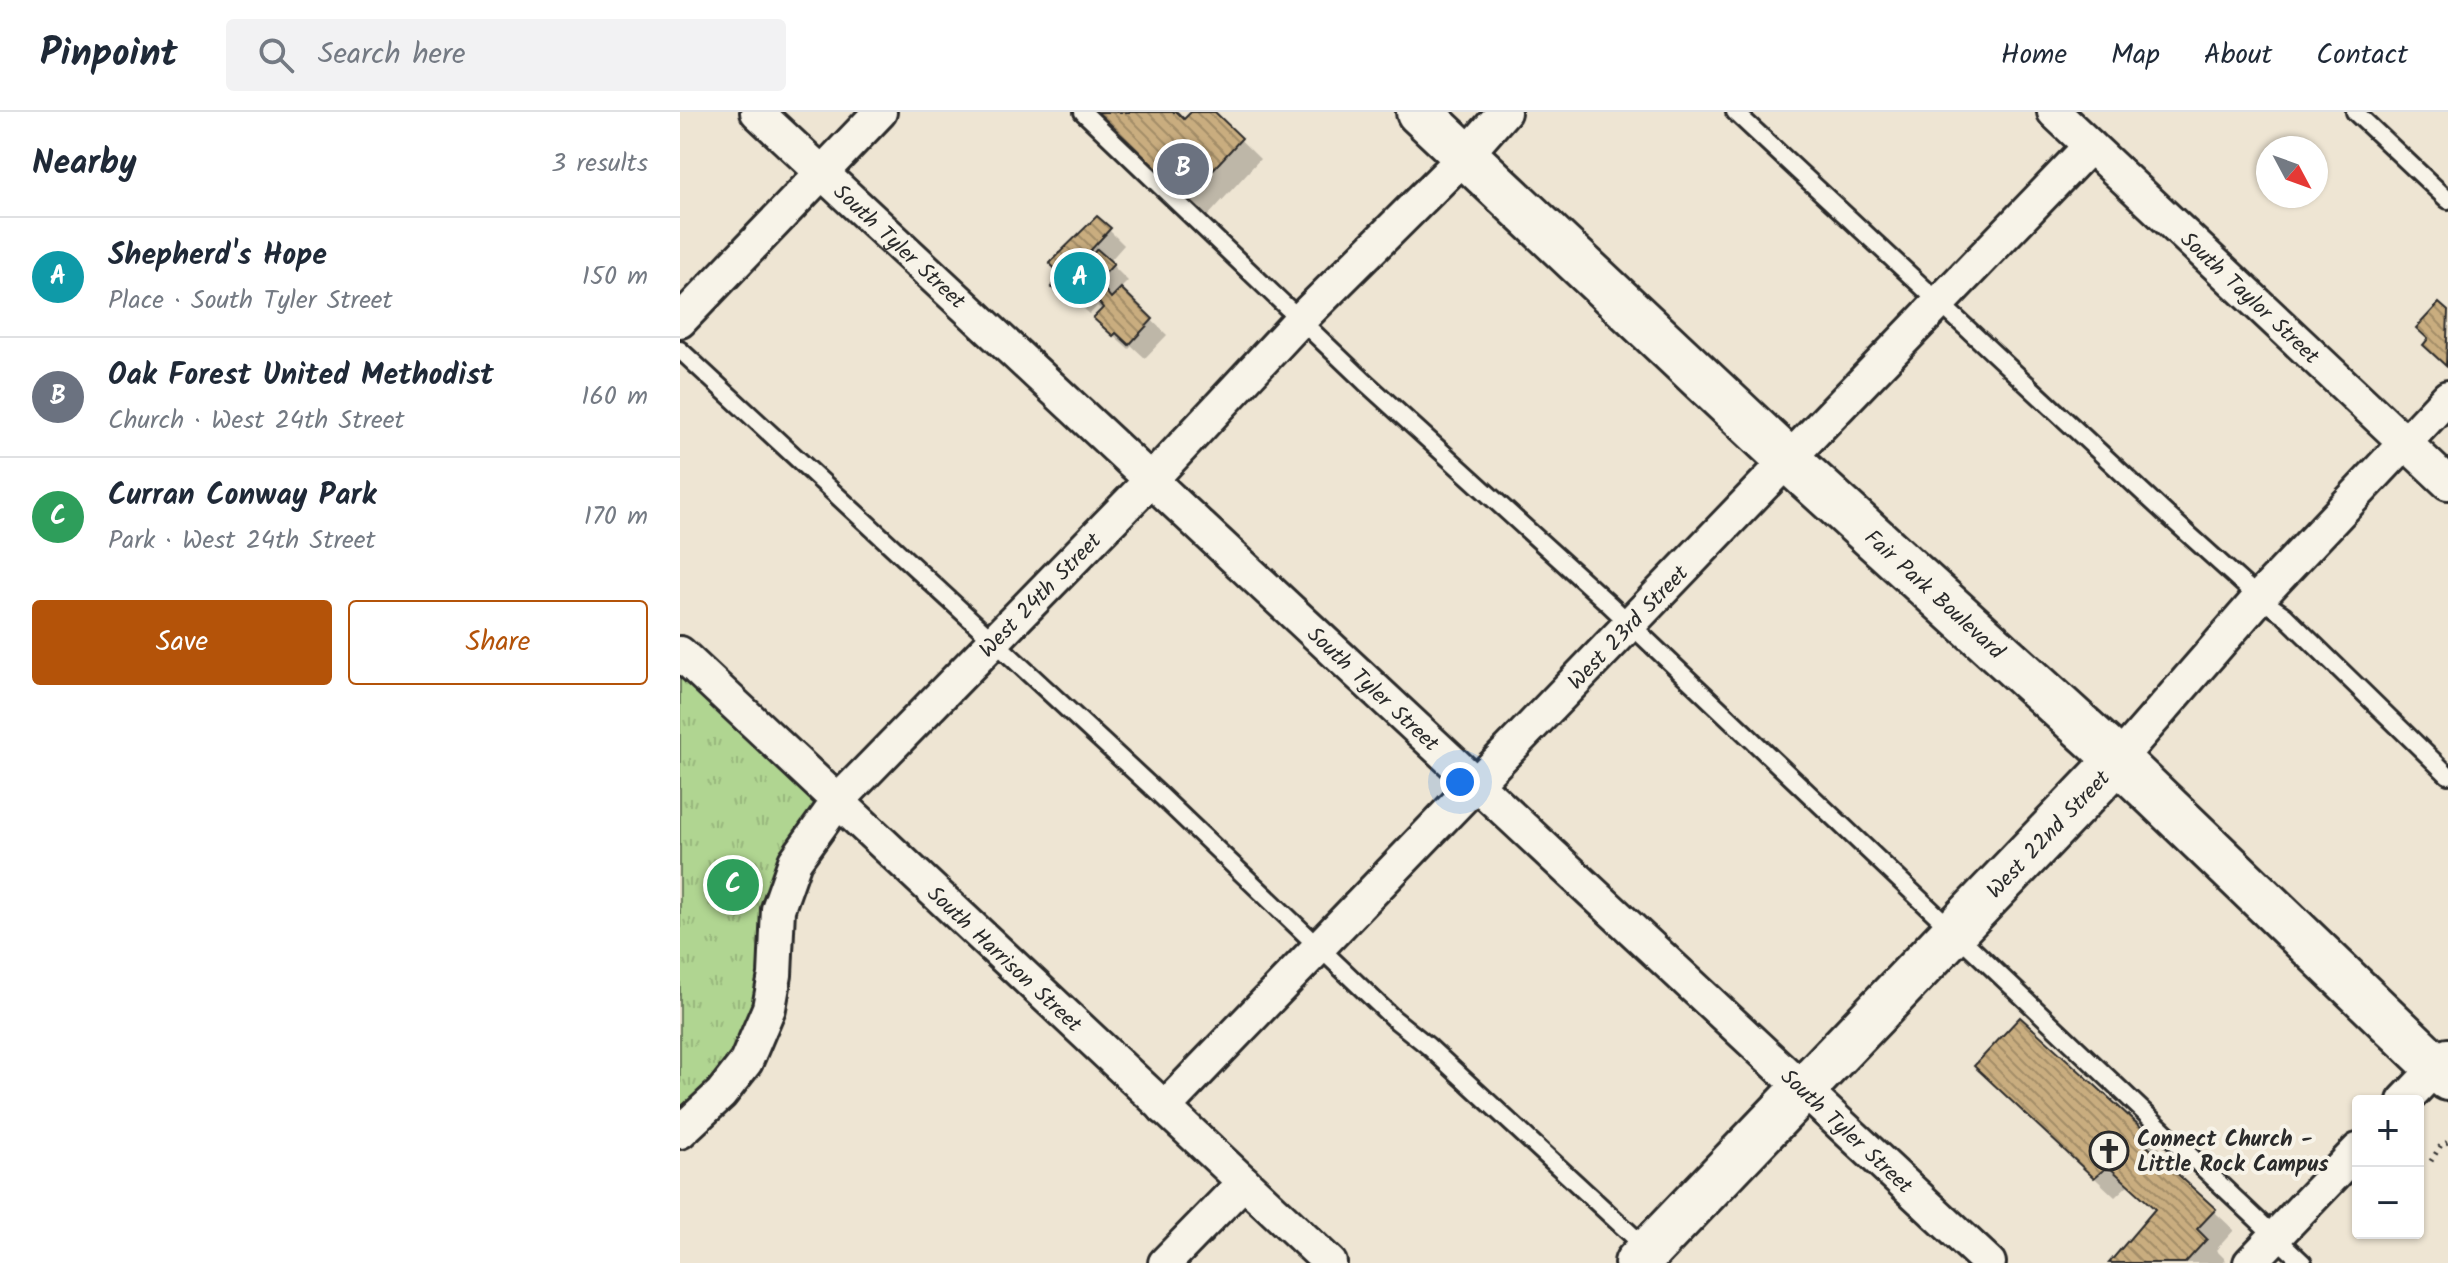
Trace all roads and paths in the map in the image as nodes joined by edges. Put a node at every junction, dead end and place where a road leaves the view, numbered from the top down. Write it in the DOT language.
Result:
graph roads {
  1 [pos="757,112"];
  2 [pos="880,112"];
  3 [pos="1083,112"];
  4 [pos="1419,112"];
  5 [pos="1504,112"];
  6 [pos="1735,112"];
  7 [pos="2054,112"];
  8 [pos="2355,112"];
  9 [pos="2090,146"];
  10 [pos="1465,156"];
  11 [pos="822,173"];
  12 [pos="2448,200"];
  13 [pos="1938,303"];
  14 [pos="1301,319"];
  15 [pos="680,321"];
  16 [pos="680,350"];
  17 [pos="2448,397"];
  18 [pos="2405,443"];
  19 [pos="1786,458"];
  20 [pos="1151,480"];
  21 [pos="2448,483"];
  22 [pos="2259,598"];
  23 [pos="1629,625"];
  24 [pos="994,640"];
  25 [pos="680,653"];
  26 [pos="2118,760"];
  27 [pos="2448,775"];
  28 [pos="1476,783"];
  29 [pos="838,801"];
  30 [pos="1953,933"];
  31 [pos="1319,947"];
  32 [pos="2444,1067"];
  33 [pos="1803,1089"];
  34 [pos="2411,1095"];
  35 [pos="1164,1108"];
  36 [pos="680,1132"];
  37 [pos="2448,1142"];
  38 [pos="2352,1156"];
  39 [pos="2431,1161"];
  40 [pos="1244,1182"];
  41 [pos="2275,1237"];
  42 [pos="1648,1259"];
  43 [pos="1165,1263"];
  44 [pos="1330,1263"];
  45 [pos="1989,1263"];
  46 [pos="2250,1263"];
  47 [pos="2303,1263"];
  1 -- 11 [label="street, South Tyler Street"];
  2 -- 11 [label="street"];
  3 -- 14 [label="lane"];
  4 -- 10 [label="street, Fair Park Boulevard"];
  5 -- 10 [label="street, West 24th Street"];
  6 -- 13 [label="lane"];
  7 -- 9 [label="street, South Taylor Street"];
  8 -- 12 [label="lane"];
  9 -- 13 [label="street, West 23rd Street"];
  9 -- 18 [label="street, South Taylor Street"];
  10 -- 14 [label="street, West 24th Street"];
  10 -- 19 [label="street, Fair Park Boulevard"];
  11 -- 15 [label="street"];
  11 -- 20 [label="street, South Tyler Street"];
  13 -- 19 [label="street, West 23rd Street"];
  13 -- 22 [label="lane"];
  14 -- 20 [label="street, West 24th Street"];
  14 -- 23 [label="lane"];
  16 -- 24 [label="lane"];
  17 -- 18 [label="street, West 22nd Street"];
  18 -- 21 [label="street, South Taylor Street"];
  18 -- 22 [label="street, West 22nd Street"];
  19 -- 23 [label="street, West 23rd Street"];
  19 -- 26 [label="street, Fair Park Boulevard"];
  20 -- 24 [label="street, West 24th Street"];
  20 -- 28 [label="street, South Tyler Street"];
  22 -- 26 [label="street, West 22nd Street"];
  22 -- 27 [label="lane"];
  23 -- 28 [label="street, West 23rd Street"];
  23 -- 30 [label="lane"];
  24 -- 29 [label="street, West 24th Street"];
  24 -- 31 [label="lane"];
  25 -- 29 [label="street, South Harrison Street"];
  26 -- 30 [label="street, West 22nd Street"];
  26 -- 32 [label="street, Fair Park Boulevard"];
  28 -- 31 [label="street, West 23rd Street"];
  28 -- 33 [label="street, South Tyler Street"];
  29 -- 35 [label="street, South Harrison Street"];
  29 -- 36 [label="street, West 24th Street"];
  30 -- 33 [label="street, West 22nd Street"];
  30 -- 41 [label="lane"];
  31 -- 35 [label="street, West 23rd Street"];
  31 -- 42 [label="lane"];
  32 -- 34 [label="street"];
  33 -- 42 [label="street, West 22nd Street"];
  33 -- 45 [label="street, South Tyler Street"];
  35 -- 40 [label="street, South Harrison Street"];
  37 -- 39 [label="path"];
  38 -- 41 [label="street"];
  40 -- 43 [label="street"];
  40 -- 44 [label="street, South Harrison Street"];
  41 -- 46 [label="street"];
  41 -- 47 [label="lane"];
}
